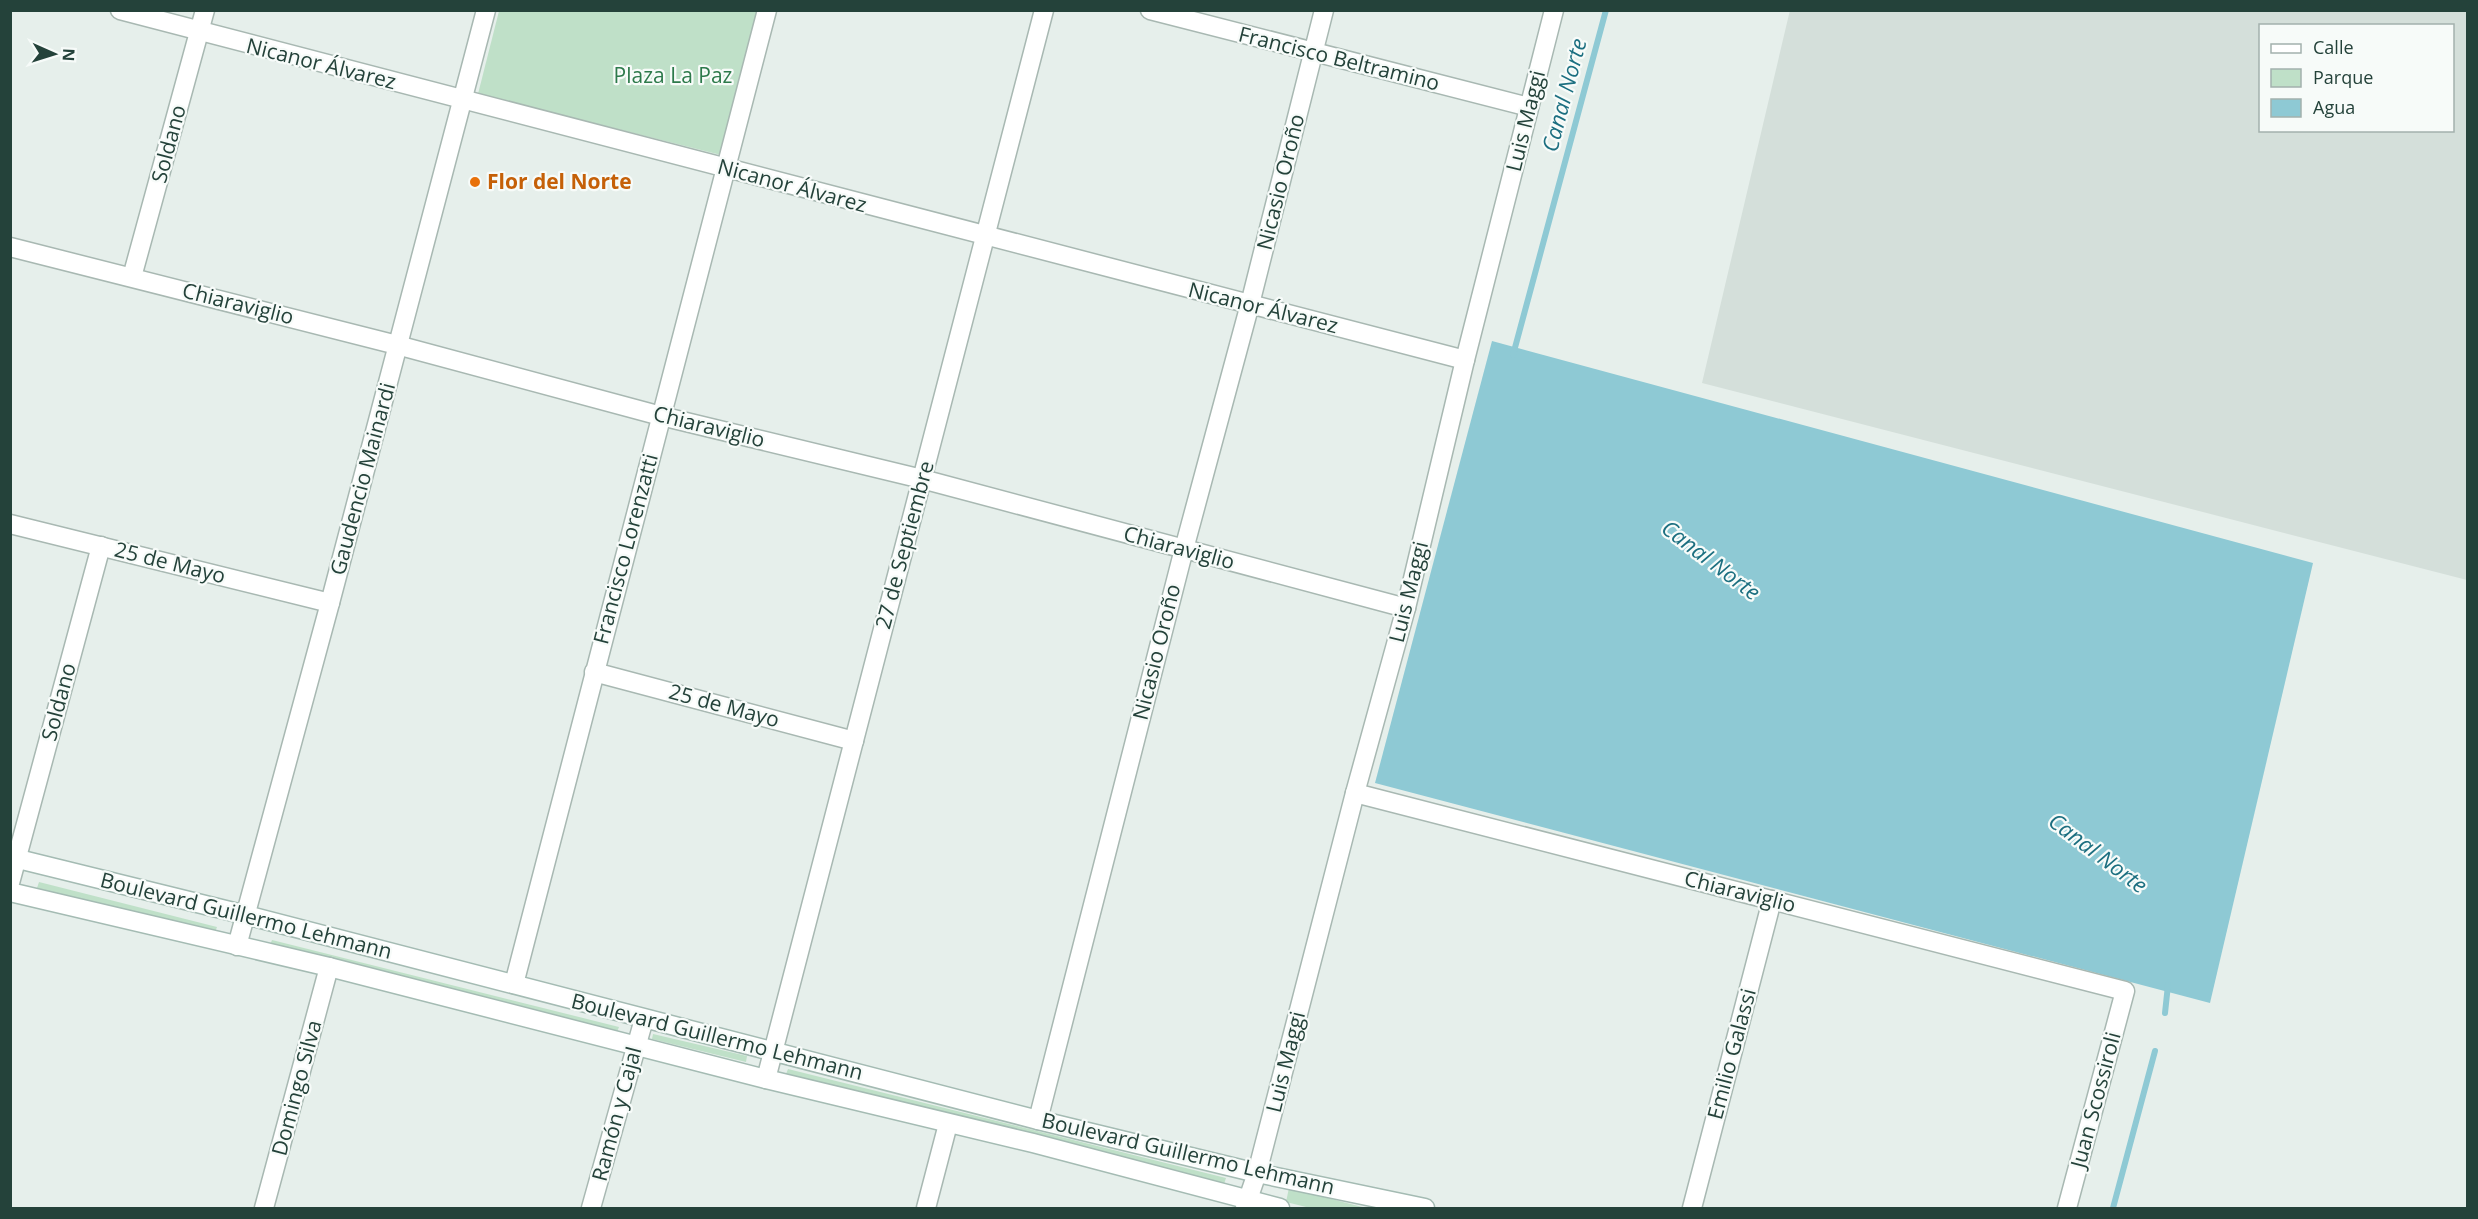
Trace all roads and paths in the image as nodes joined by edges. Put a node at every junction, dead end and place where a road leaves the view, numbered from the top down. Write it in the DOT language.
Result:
graph roads {
  1 [pos="120,10"];
  2 [pos="205,10"];
  3 [pos="486,10"];
  4 [pos="767,10"];
  5 [pos="1044,10"];
  6 [pos="1150,10"];
  7 [pos="1324,10"];
  8 [pos="1554,10"];
  9 [pos="199,33"];
  10 [pos="1313,52"];
  11 [pos="463,101"];
  12 [pos="1529,107"];
  13 [pos="726,169"];
  14 [pos="985,236"];
  15 [pos="10,247"];
  16 [pos="132,277"];
  17 [pos="1250,304"];
  18 [pos="397,345"];
  19 [pos="1465,360"];
  20 [pos="661,416"];
  21 [pos="922,479"];
  22 [pos="10,524"];
  23 [pos="101,546"];
  24 [pos="1184,549"];
  25 [pos="330,603"];
  26 [pos="1406,608"];
  27 [pos="594,672"];
  28 [pos="854,741"];
  29 [pos="1355,793"];
  30 [pos="14,858"];
  31 [pos="10,884"];
  32 [pos="10,892"];
  33 [pos="1772,900"];
  34 [pos="246,915"];
  35 [pos="237,946"];
  36 [pos="329,967"];
  37 [pos="514,984"];
  38 [pos="2125,991"];
  39 [pos="644,1019"];
  40 [pos="636,1046"];
  41 [pos="774,1051"];
  42 [pos="766,1079"];
  43 [pos="1038,1120"];
  44 [pos="948,1124"];
  45 [pos="1257,1173"];
  46 [pos="1246,1204"];
  47 [pos="264,1209"];
  48 [pos="591,1209"];
  49 [pos="926,1209"];
  50 [pos="1280,1209"];
  51 [pos="1425,1209"];
  52 [pos="1692,1209"];
  53 [pos="2067,1209"];
  1 -- 9 [label="street, Nicanor Álvarez"];
  2 -- 9 [label="street, Soldano"];
  3 -- 11 [label="street, Gaudencio Mainardi"];
  4 -- 13 [label="street, Francisco Lorenzatti"];
  5 -- 14 [label="street, 27 de Septiembre"];
  6 -- 10 [label="street, Francisco Beltramino"];
  7 -- 10 [label="street, Nicasio Oroño"];
  8 -- 12 [label="street, Luis Maggi"];
  9 -- 11 [label="street, Nicanor Álvarez"];
  9 -- 16 [label="street, Soldano"];
  10 -- 12 [label="street, Francisco Beltramino"];
  10 -- 17 [label="street, Nicasio Oroño"];
  11 -- 13 [label="street, Nicanor Álvarez"];
  11 -- 18 [label="street, Gaudencio Mainardi"];
  12 -- 19 [label="street, Luis Maggi"];
  13 -- 14 [label="street, Nicanor Álvarez"];
  13 -- 20 [label="street, Francisco Lorenzatti"];
  14 -- 17 [label="street, Nicanor Álvarez"];
  14 -- 21 [label="street, 27 de Septiembre"];
  15 -- 16 [label="street, Chiaraviglio"];
  16 -- 18 [label="street, Chiaraviglio"];
  17 -- 19 [label="street, Nicanor Álvarez"];
  17 -- 24 [label="street, Nicasio Oroño"];
  18 -- 20 [label="street, Chiaraviglio"];
  18 -- 25 [label="street, Gaudencio Mainardi"];
  19 -- 26 [label="street, Luis Maggi"];
  20 -- 21 [label="street, Chiaraviglio"];
  20 -- 27 [label="street, Francisco Lorenzatti"];
  21 -- 24 [label="street, Chiaraviglio"];
  21 -- 28 [label="street, 27 de Septiembre"];
  22 -- 23 [label="street, 25 de Mayo"];
  23 -- 25 [label="street, 25 de Mayo"];
  23 -- 30 [label="street, Soldano"];
  24 -- 26 [label="street, Chiaraviglio"];
  24 -- 43 [label="street, Nicasio Oroño"];
  25 -- 34 [label="street, Gaudencio Mainardi"];
  26 -- 29 [label="street, Luis Maggi"];
  27 -- 28 [label="street, 25 de Mayo"];
  27 -- 37 [label="street, Francisco Lorenzatti"];
  28 -- 41 [label="street, 27 de Septiembre"];
  29 -- 33 [label="street, Chiaraviglio"];
  29 -- 45 [label="street, Luis Maggi"];
  30 -- 31 [label="street, Soldano"];
  30 -- 34 [label="street, Boulevard Guillermo Lehmann"];
  32 -- 35 [label="street, Boulevard Guillermo Lehmann"];
  33 -- 38 [label="street, Chiaraviglio"];
  33 -- 52 [label="street, Emilio Galassi"];
  34 -- 35 [label="street, Gaudencio Mainardi"];
  34 -- 37 [label="street, Boulevard Guillermo Lehmann"];
  35 -- 36 [label="street, Boulevard Guillermo Lehmann"];
  36 -- 40 [label="street, Boulevard Guillermo Lehmann"];
  36 -- 47 [label="street, Domingo Silva"];
  37 -- 39 [label="street, Boulevard Guillermo Lehmann"];
  38 -- 53 [label="street, Juan Scossiroli"];
  39 -- 40 [label="street, Ramón y Cajal"];
  39 -- 41 [label="street, Boulevard Guillermo Lehmann"];
  40 -- 42 [label="street, Boulevard Guillermo Lehmann"];
  40 -- 48 [label="street, Ramón y Cajal"];
  41 -- 42 [label="street, 27 de Septiembre"];
  41 -- 43 [label="street, Boulevard Guillermo Lehmann"];
  42 -- 44 [label="street, Boulevard Guillermo Lehmann"];
  43 -- 45 [label="street, Boulevard Guillermo Lehmann"];
  44 -- 46 [label="street, Boulevard Guillermo Lehmann"];
  44 -- 49 [label="street"];
  45 -- 46 [label="street, Luis Maggi"];
  45 -- 51 [label="street, Boulevard Guillermo Lehmann"];
  46 -- 50 [label="street, Boulevard Guillermo Lehmann"];
}
